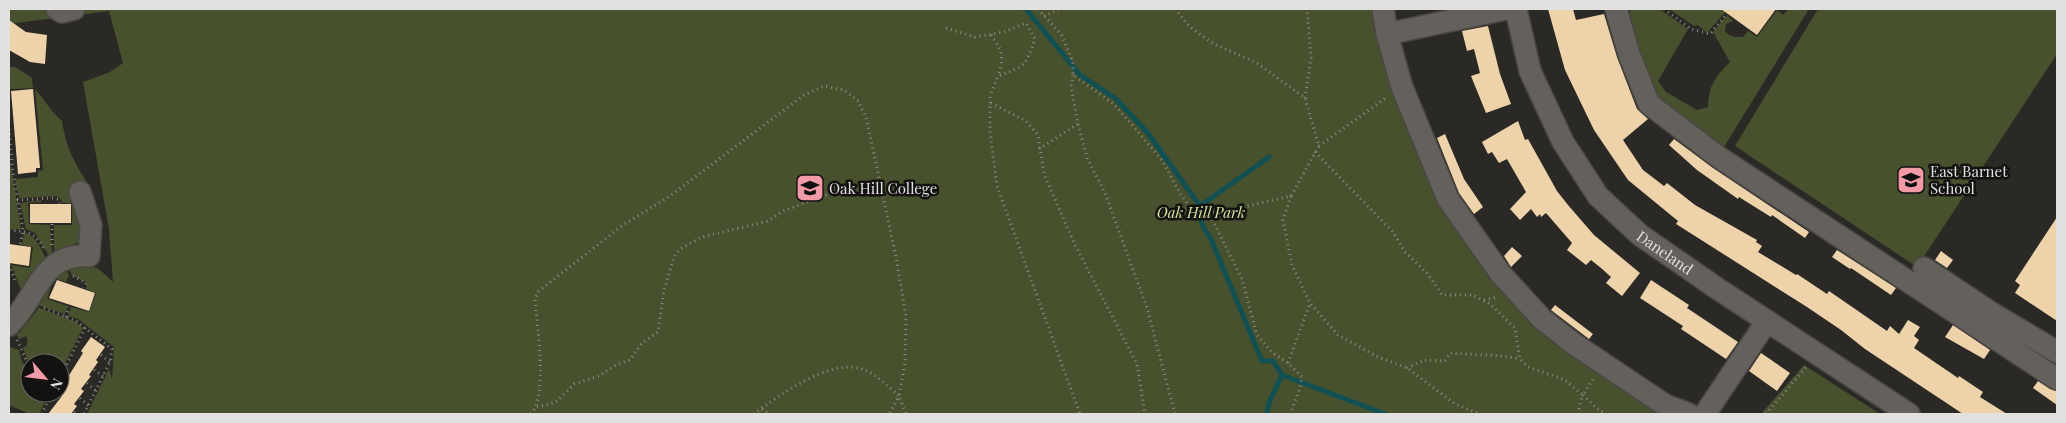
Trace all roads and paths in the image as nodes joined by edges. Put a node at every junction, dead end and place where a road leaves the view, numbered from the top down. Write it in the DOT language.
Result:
graph roads {
  1 [pos="56,9"];
  2 [pos="74,9"];
  3 [pos="1038,9"];
  4 [pos="1060,9"];
  5 [pos="1175,9"];
  6 [pos="1307,9"];
  7 [pos="1383,9"];
  8 [pos="1506,9"];
  9 [pos="1516,9"];
  10 [pos="1616,9"];
  11 [pos="1664,9"];
  12 [pos="1726,15"];
  13 [pos="1044,16"];
  14 [pos="946,28"];
  15 [pos="1387,34"];
  16 [pos="991,35"];
  17 [pos="1073,75"];
  18 [pos="998,76"];
  19 [pos="1402,87"];
  20 [pos="1305,98"];
  21 [pos="990,103"];
  22 [pos="1078,124"];
  23 [pos="9,131"];
  24 [pos="9,138"];
  25 [pos="1319,146"];
  26 [pos="1039,149"];
  27 [pos="1315,152"];
  28 [pos="10,157"];
  29 [pos="881,182"];
  30 [pos="80,192"];
  31 [pos="1291,196"];
  32 [pos="42,199"];
  33 [pos="17,200"];
  34 [pos="44,203"];
  35 [pos="60,203"];
  36 [pos="1208,213"];
  37 [pos="23,230"];
  38 [pos="9,231"];
  39 [pos="20,245"];
  40 [pos="46,254"];
  41 [pos="1924,268"];
  42 [pos="1499,297"];
  43 [pos="1484,301"];
  44 [pos="27,302"];
  45 [pos="1310,304"];
  46 [pos="69,307"];
  47 [pos="66,317"];
  48 [pos="1767,321"];
  49 [pos="10,324"];
  50 [pos="85,328"];
  51 [pos="77,344"];
  52 [pos="82,348"];
  53 [pos="2057,352"];
  54 [pos="22,353"];
  55 [pos="1817,354"];
  56 [pos="101,355"];
  57 [pos="70,358"];
  58 [pos="1520,359"];
  59 [pos="110,362"];
  60 [pos="1288,362"];
  61 [pos="75,363"];
  62 [pos="1603,365"];
  63 [pos="1407,368"];
  64 [pos="94,370"];
  65 [pos="103,376"];
  66 [pos="2057,379"];
  67 [pos="87,383"];
  68 [pos="96,391"];
  69 [pos="1582,395"];
  70 [pos="899,396"];
  71 [pos="80,398"];
  72 [pos="50,403"];
  73 [pos="54,406"];
  74 [pos="89,406"];
  75 [pos="536,407"];
  76 [pos="762,408"];
  77 [pos="84,414"];
  78 [pos="532,414"];
  79 [pos="754,414"];
  80 [pos="769,414"];
  81 [pos="889,414"];
  82 [pos="906,414"];
  83 [pos="1080,414"];
  84 [pos="1145,414"];
  85 [pos="1175,414"];
  86 [pos="1290,414"];
  87 [pos="1480,414"];
  88 [pos="1578,414"];
  89 [pos="1606,414"];
  90 [pos="1689,414"];
  91 [pos="1705,414"];
  92 [pos="1766,414"];
  93 [pos="1909,414"];
  1 -- 2 [label="street"];
  3 -- 13 [label="path"];
  4 -- 13 [label="path"];
  5 -- 20 [label="path"];
  6 -- 20 [label="path"];
  7 -- 15 [label="street"];
  8 -- 15 [label="street"];
  9 -- 48 [label="street, Daneland"];
  10 -- 66 [label="street"];
  11 -- 12 [label="path"];
  13 -- 17 [label="path"];
  14 -- 16 [label="path"];
  15 -- 19 [label="street"];
  16 -- 18 [label="path"];
  16 -- 18 [label="path"];
  17 -- 22 [label="path"];
  17 -- 36 [label="path"];
  18 -- 21 [label="path"];
  19 -- 25 [label="path"];
  19 -- 62 [label="street"];
  20 -- 25 [label="path"];
  21 -- 26 [label="path"];
  21 -- 83 [label="path"];
  22 -- 26 [label="path"];
  22 -- 85 [label="path"];
  23 -- 24 [label="path"];
  24 -- 28 [label="path"];
  25 -- 27 [label="path"];
  26 -- 84 [label="path"];
  27 -- 31 [label="path"];
  27 -- 43 [label="path"];
  28 -- 33 [label="path"];
  29 -- 70 [label="path"];
  29 -- 75 [label="path"];
  29 -- 75 [label="path"];
  30 -- 44 [label="street"];
  31 -- 36 [label="path"];
  31 -- 45 [label="path"];
  32 -- 33 [label="path"];
  32 -- 34 [label="path"];
  32 -- 35 [label="path"];
  33 -- 37 [label="path"];
  36 -- 60 [label="path"];
  37 -- 38 [label="path"];
  37 -- 39 [label="path"];
  37 -- 40 [label="path"];
  41 -- 53 [label="street"];
  42 -- 43 [label="path"];
  43 -- 58 [label="path"];
  44 -- 47 [label="path"];
  44 -- 49 [label="street"];
  45 -- 60 [label="path"];
  45 -- 63 [label="path"];
  46 -- 47 [label="path"];
  47 -- 50 [label="path"];
  48 -- 55 [label="street, Daneland"];
  48 -- 91 [label="street"];
  49 -- 54 [label="path"];
  50 -- 51 [label="path"];
  50 -- 59 [label="path"];
  51 -- 52 [label="path"];
  51 -- 57 [label="path"];
  55 -- 92 [label="path"];
  55 -- 93 [label="street, Daneland"];
  56 -- 59 [label="path"];
  57 -- 61 [label="path"];
  58 -- 63 [label="path"];
  58 -- 69 [label="path"];
  59 -- 65 [label="path"];
  60 -- 86 [label="path"];
  62 -- 69 [label="path"];
  62 -- 90 [label="street"];
  63 -- 87 [label="path"];
  64 -- 65 [label="path"];
  65 -- 68 [label="path"];
  67 -- 68 [label="path"];
  68 -- 74 [label="path"];
  69 -- 88 [label="path"];
  69 -- 89 [label="path"];
  70 -- 76 [label="path"];
  70 -- 81 [label="path"];
  70 -- 82 [label="path"];
  71 -- 74 [label="path"];
  72 -- 73 [label="path"];
  74 -- 77 [label="path"];
  75 -- 78 [label="path"];
  76 -- 79 [label="path"];
  76 -- 80 [label="path"];
}
